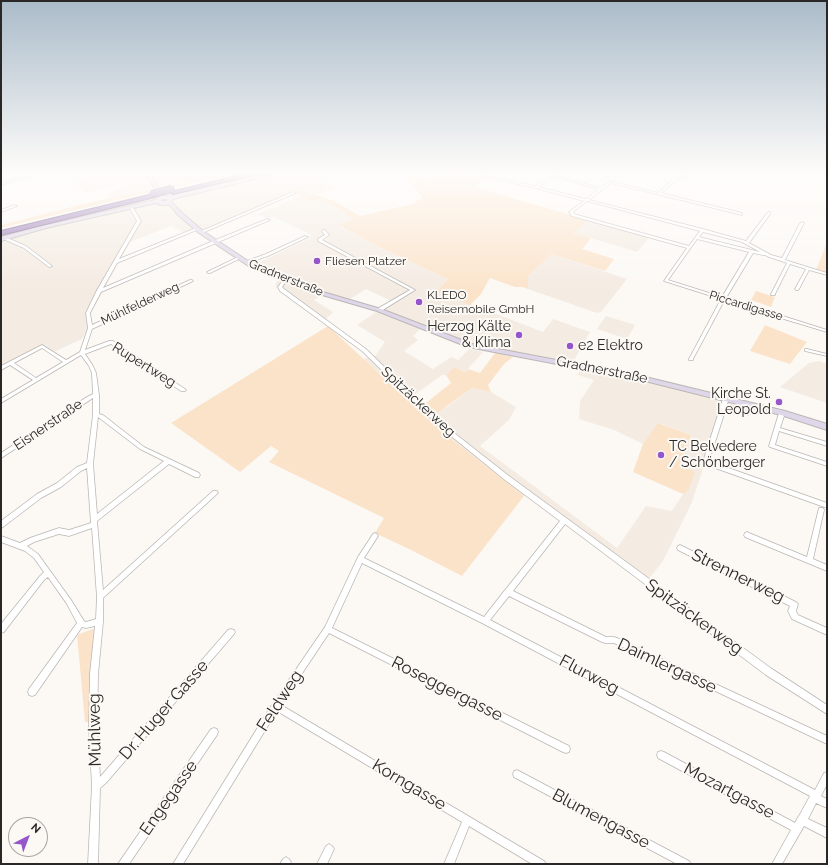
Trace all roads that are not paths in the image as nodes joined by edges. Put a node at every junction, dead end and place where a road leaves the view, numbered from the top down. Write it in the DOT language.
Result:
graph roads {
  1 [pos="79,212"];
  2 [pos="92,212"];
  3 [pos="105,212"];
  4 [pos="134,212"];
  5 [pos="180,212"];
  6 [pos="246,212"];
  7 [pos="571,212"];
  8 [pos="634,212"];
  9 [pos="734,212"];
  10 [pos="769,213"];
  11 [pos="741,214"];
  12 [pos="268,220"];
  13 [pos="802,223"];
  14 [pos="1,230"];
  15 [pos="702,230"];
  16 [pos="199,231"];
  17 [pos="324,231"];
  18 [pos="2,237"];
  19 [pos="306,237"];
  20 [pos="696,238"];
  21 [pos="215,242"];
  22 [pos="747,243"];
  23 [pos="689,247"];
  24 [pos="751,252"];
  25 [pos="770,256"];
  26 [pos="239,258"];
  27 [pos="783,260"];
  28 [pos="115,262"];
  29 [pos="246,262"];
  30 [pos="789,262"];
  31 [pos="50,266"];
  32 [pos="808,268"];
  33 [pos="208,272"];
  34 [pos="827,274"];
  35 [pos="191,280"];
  36 [pos="285,280"];
  37 [pos="797,289"];
  38 [pos="98,292"];
  39 [pos="773,294"];
  40 [pos="723,299"];
  41 [pos="379,310"];
  42 [pos="90,328"];
  43 [pos="827,332"];
  44 [pos="807,350"];
  45 [pos="82,353"];
  46 [pos="827,355"];
  47 [pos="691,359"];
  48 [pos="10,362"];
  49 [pos="66,362"];
  50 [pos="1,368"];
  51 [pos="36,380"];
  52 [pos="183,390"];
  53 [pos="96,395"];
  54 [pos="1,401"];
  55 [pos="725,402"];
  56 [pos="748,413"];
  57 [pos="782,414"];
  58 [pos="96,415"];
  59 [pos="827,427"];
  60 [pos="778,429"];
  61 [pos="827,444"];
  62 [pos="1,456"];
  63 [pos="169,461"];
  64 [pos="90,464"];
  65 [pos="827,464"];
  66 [pos="197,475"];
  67 [pos="215,493"];
  68 [pos="827,506"];
  69 [pos="821,510"];
  70 [pos="564,521"];
  71 [pos="94,522"];
  72 [pos="1,525"];
  73 [pos="746,535"];
  74 [pos="375,536"];
  75 [pos="1,539"];
  76 [pos="22,546"];
  77 [pos="680,548"];
  78 [pos="360,559"];
  79 [pos="810,560"];
  80 [pos="827,568"];
  81 [pos="48,572"];
  82 [pos="507,592"];
  83 [pos="100,597"];
  84 [pos="485,621"];
  85 [pos="99,622"];
  86 [pos="81,623"];
  87 [pos="328,629"];
  88 [pos="1,630"];
  89 [pos="231,632"];
  90 [pos="827,632"];
  91 [pos="32,692"];
  92 [pos="276,706"];
  93 [pos="827,710"];
  94 [pos="214,732"];
  95 [pos="827,740"];
  96 [pos="566,749"];
  97 [pos="661,755"];
  98 [pos="517,774"];
  99 [pos="827,776"];
  100 [pos="96,786"];
  101 [pos="815,796"];
  102 [pos="827,804"];
  103 [pos="467,820"];
  104 [pos="799,824"];
  105 [pos="827,833"];
  106 [pos="330,849"];
  107 [pos="93,864"];
  108 [pos="123,864"];
  109 [pos="178,864"];
  110 [pos="322,864"];
  111 [pos="449,864"];
  112 [pos="541,864"];
  113 [pos="686,864"];
  114 [pos="777,864"];
  1 -- 14 [label="highway"];
  2 -- 18 [label="highway"];
  3 -- 18 [label="main road"];
  4 -- 28 [label="street, Mühlfelderweg"];
  5 -- 16 [label="main road, Gradnerstraße"];
  6 -- 16 [label="street"];
  7 -- 23 [label="street"];
  8 -- 15 [label="street"];
  9 -- 11 [label="street"];
  10 -- 22 [label="street"];
  12 -- 21 [label="street"];
  13 -- 27 [label="street"];
  15 -- 20 [label="street"];
  15 -- 22 [label="street"];
  16 -- 21 [label="main road, Gradnerstraße"];
  16 -- 28 [label="street"];
  17 -- 41 [label="street"];
  18 -- 31 [label="street"];
  19 -- 29 [label="street"];
  20 -- 23 [label="street"];
  20 -- 24 [label="street"];
  21 -- 26 [label="main road, Gradnerstraße"];
  21 -- 38 [label="street"];
  22 -- 25 [label="street"];
  23 -- 40 [label="street, Piccardigasse"];
  24 -- 25 [label="street"];
  24 -- 40 [label="street"];
  25 -- 27 [label="street"];
  26 -- 29 [label="main road, Gradnerstraße"];
  26 -- 33 [label="street, Gradnerstraße"];
  27 -- 30 [label="street"];
  28 -- 38 [label="street, Mühlfelderweg"];
  29 -- 36 [label="main road, Gradnerstraße"];
  30 -- 32 [label="street"];
  30 -- 39 [label="street"];
  32 -- 34 [label="street"];
  32 -- 37 [label="street"];
  35 -- 42 [label="street, Mühlfelderweg"];
  36 -- 41 [label="main road, Gradnerstraße"];
  36 -- 70 [label="street, Spitzäckerweg"];
  38 -- 42 [label="street, Mühlfelderweg"];
  40 -- 43 [label="street, Piccardigasse"];
  40 -- 47 [label="street"];
  41 -- 55 [label="main road, Gradnerstraße"];
  42 -- 45 [label="street, Mühlfelderweg"];
  44 -- 46 [label="street"];
  45 -- 49 [label="street"];
  45 -- 52 [label="street, Rupertweg"];
  45 -- 53 [label="street, Mühlweg"];
  48 -- 49 [label="street"];
  48 -- 50 [label="street"];
  48 -- 51 [label="street"];
  49 -- 51 [label="street"];
  51 -- 54 [label="street"];
  53 -- 58 [label="street, Mühlweg"];
  53 -- 62 [label="street, Eisnerstraße"];
  55 -- 56 [label="street"];
  55 -- 57 [label="main road, Gradnerstraße"];
  55 -- 68 [label="street"];
  57 -- 59 [label="main road, Gradnerstraße"];
  57 -- 60 [label="street"];
  58 -- 63 [label="street"];
  58 -- 64 [label="street, Mühlweg"];
  60 -- 61 [label="street"];
  60 -- 65 [label="street"];
  63 -- 66 [label="street"];
  63 -- 71 [label="street"];
  64 -- 71 [label="street, Mühlweg"];
  64 -- 72 [label="street"];
  67 -- 83 [label="street"];
  69 -- 79 [label="street"];
  70 -- 82 [label="street"];
  70 -- 93 [label="street, Spitzäckerweg"];
  71 -- 76 [label="street"];
  71 -- 83 [label="street, Mühlweg"];
  73 -- 79 [label="street"];
  74 -- 78 [label="street, Feldweg"];
  75 -- 76 [label="street"];
  76 -- 81 [label="street"];
  77 -- 90 [label="street, Strennerweg"];
  78 -- 84 [label="street, Flurweg"];
  78 -- 87 [label="street, Feldweg"];
  79 -- 80 [label="street"];
  81 -- 86 [label="street"];
  81 -- 88 [label="street"];
  82 -- 84 [label="street"];
  82 -- 95 [label="street, Daimlergasse"];
  83 -- 85 [label="street, Mühlweg"];
  84 -- 101 [label="street, Flurweg"];
  85 -- 86 [label="street"];
  85 -- 100 [label="street, Mühlweg"];
  86 -- 91 [label="street"];
  87 -- 92 [label="street, Feldweg"];
  87 -- 96 [label="street, Roseggergasse"];
  89 -- 100 [label="street, Dr. Huger Gasse"];
  92 -- 103 [label="street, Korngasse"];
  92 -- 109 [label="street, Feldweg"];
  94 -- 108 [label="street, Engegasse"];
  97 -- 104 [label="street, Mozartgasse"];
  98 -- 113 [label="street, Blumengasse"];
  99 -- 101 [label="street"];
  100 -- 107 [label="street, Mühlweg"];
  101 -- 102 [label="street, Flurweg"];
  101 -- 104 [label="street"];
  103 -- 111 [label="street"];
  103 -- 112 [label="street, Korngasse"];
  104 -- 105 [label="street, Mozartgasse"];
  104 -- 114 [label="street"];
  106 -- 110 [label="street"];
}
